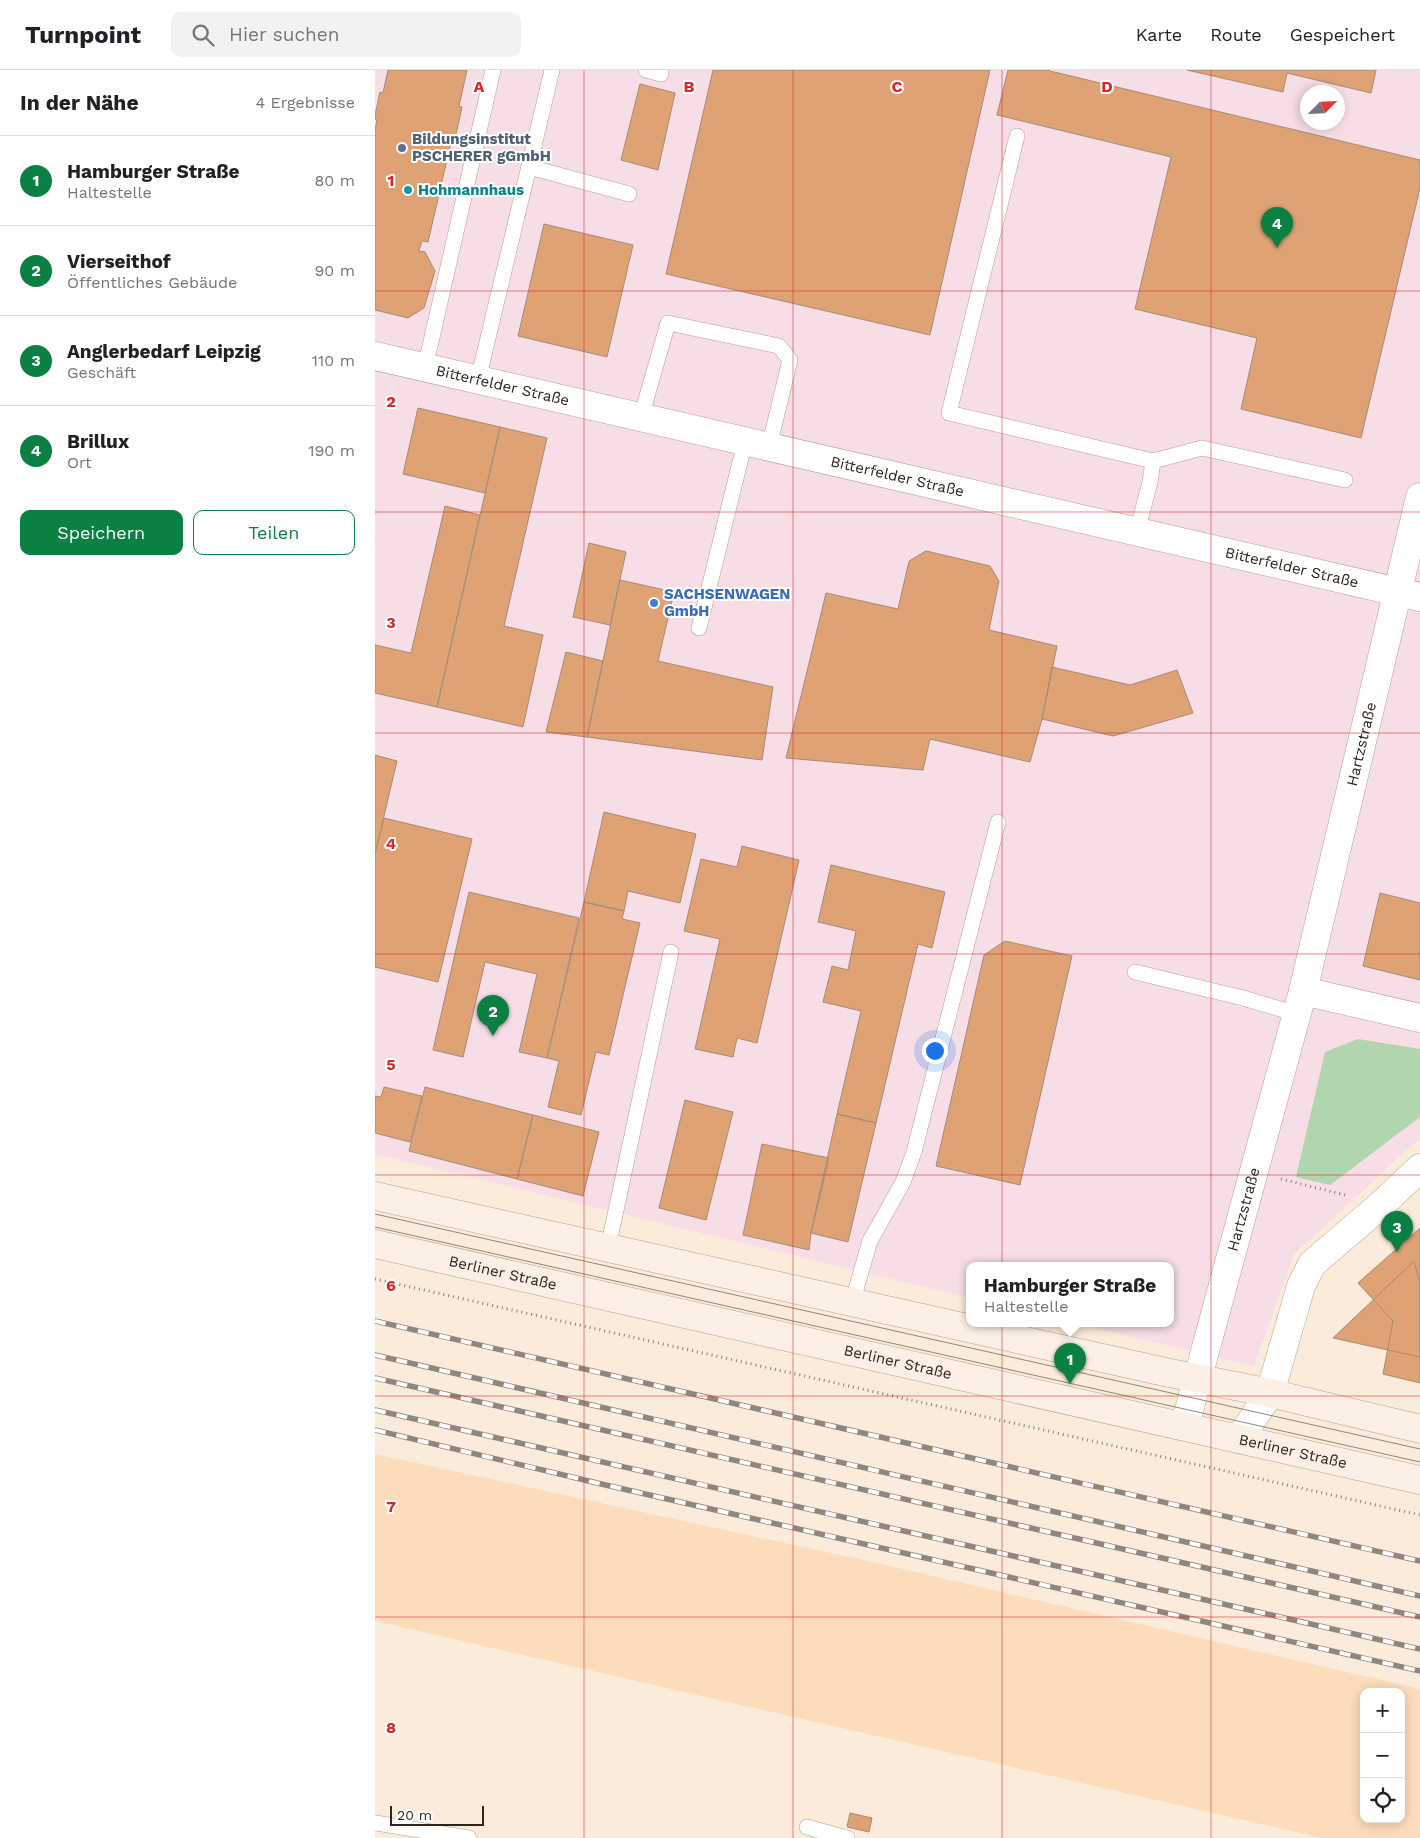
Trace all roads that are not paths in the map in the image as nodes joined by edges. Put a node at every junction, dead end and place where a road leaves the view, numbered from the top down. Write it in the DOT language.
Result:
graph roads {
  1 [pos="493,70"];
  2 [pos="552,70"];
  3 [pos="645,70"];
  4 [pos="661,74"];
  5 [pos="1017,136"];
  6 [pos="529,168"];
  7 [pos="629,194"];
  8 [pos="375,356"];
  9 [pos="425,368"];
  10 [pos="478,380"];
  11 [pos="641,418"];
  12 [pos="757,445"];
  13 [pos="1153,461"];
  14 [pos="1345,480"];
  15 [pos="1420,497"];
  16 [pos="1137,532"];
  17 [pos="1409,595"];
  18 [pos="699,628"];
  19 [pos="998,822"];
  20 [pos="671,952"];
  21 [pos="1135,972"];
  22 [pos="1300,1003"];
  23 [pos="1420,1018"];
  24 [pos="1420,1168"];
  25 [pos="375,1196"];
  26 [pos="375,1244"];
  27 [pos="608,1248"];
  28 [pos="853,1302"];
  29 [pos="1197,1379"];
  30 [pos="1270,1393"];
  31 [pos="1183,1426"];
  32 [pos="1420,1429"];
  33 [pos="1239,1439"];
  34 [pos="1420,1480"];
  35 [pos="375,1823"];
  36 [pos="807,1827"];
  37 [pos="469,1838"];
  38 [pos="847,1838"];
  1 -- 9 [label="lane"];
  2 -- 6 [label="lane"];
  3 -- 4 [label="lane"];
  5 -- 13 [label="lane"];
  6 -- 7 [label="lane"];
  6 -- 10 [label="lane"];
  8 -- 9 [label="street, Bitterfelder Straße"];
  9 -- 10 [label="street, Bitterfelder Straße"];
  10 -- 11 [label="street, Bitterfelder Straße"];
  11 -- 12 [label="street, Bitterfelder Straße"];
  11 -- 12 [label="lane"];
  12 -- 16 [label="street, Bitterfelder Straße"];
  12 -- 18 [label="lane"];
  13 -- 14 [label="lane"];
  13 -- 16 [label="lane"];
  15 -- 17 [label="street, Hartzstraße"];
  16 -- 17 [label="street, Bitterfelder Straße"];
  17 -- 22 [label="street, Hartzstraße"];
  19 -- 28 [label="lane"];
  20 -- 27 [label="lane"];
  21 -- 22 [label="lane"];
  22 -- 23 [label="street"];
  22 -- 29 [label="street, Hartzstraße"];
  24 -- 30 [label="street"];
  25 -- 27 [label="main road"];
  26 -- 31 [label="main road, Berliner Straße"];
  27 -- 28 [label="main road"];
  28 -- 29 [label="main road"];
  29 -- 30 [label="main road"];
  29 -- 31 [label="street, Hartzstraße"];
  30 -- 32 [label="main road"];
  30 -- 33 [label="street"];
  31 -- 33 [label="main road, Berliner Straße"];
  33 -- 34 [label="main road, Berliner Straße"];
  35 -- 37 [label="lane"];
  36 -- 38 [label="lane"];
}
